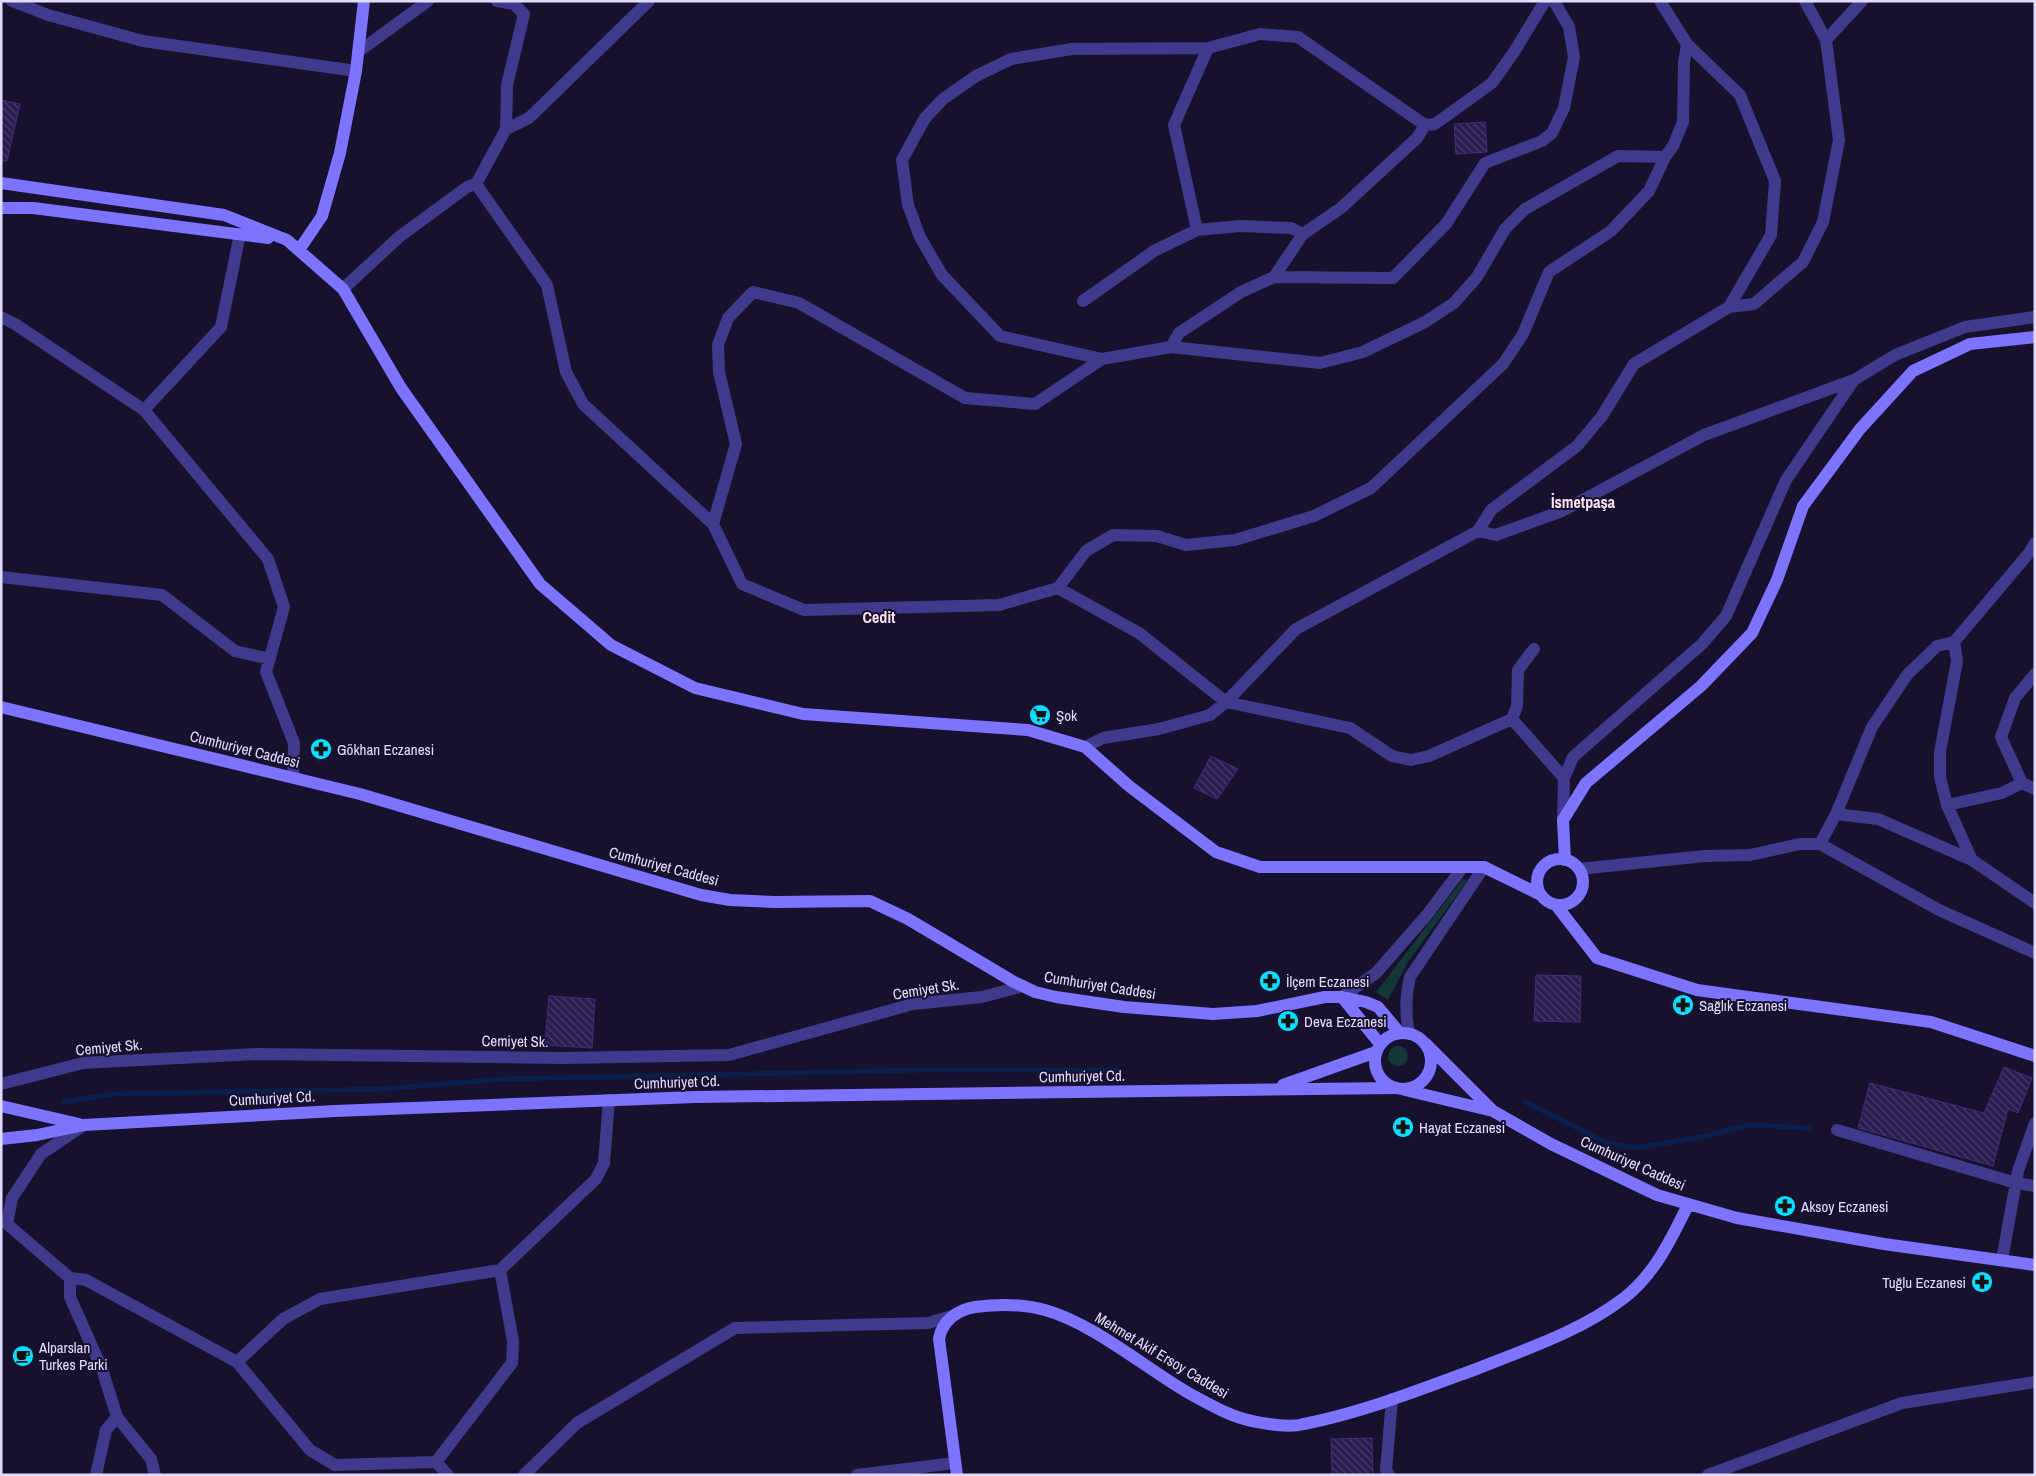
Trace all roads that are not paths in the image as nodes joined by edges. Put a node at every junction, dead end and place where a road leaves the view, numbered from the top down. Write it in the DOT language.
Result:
graph roads {
  1 [pos="12,1"];
  2 [pos="364,1"];
  3 [pos="428,1"];
  4 [pos="497,1"];
  5 [pos="649,1"];
  6 [pos="1545,1"];
  7 [pos="1554,1"];
  8 [pos="1660,1"];
  9 [pos="1804,1"];
  10 [pos="1862,1"];
  11 [pos="1826,40"];
  12 [pos="1687,44"];
  13 [pos="1208,48"];
  14 [pos="358,52"];
  15 [pos="356,71"];
  16 [pos="1425,125"];
  17 [pos="506,129"];
  18 [pos="1664,157"];
  19 [pos="1,183"];
  20 [pos="476,184"];
  21 [pos="1,208"];
  22 [pos="1197,230"];
  23 [pos="240,234"];
  24 [pos="1304,234"];
  25 [pos="288,240"];
  26 [pos="299,250"];
  27 [pos="1274,277"];
  28 [pos="343,290"];
  29 [pos="1082,301"];
  30 [pos="1729,307"];
  31 [pos="1,317"];
  32 [pos="2035,317"];
  33 [pos="2035,337"];
  34 [pos="1171,347"];
  35 [pos="1102,359"];
  36 [pos="1854,380"];
  37 [pos="144,410"];
  38 [pos="712,524"];
  39 [pos="1478,531"];
  40 [pos="2035,543"];
  41 [pos="1,577"];
  42 [pos="1058,588"];
  43 [pos="1954,642"];
  44 [pos="1534,649"];
  45 [pos="270,659"];
  46 [pos="2035,674"];
  47 [pos="1226,702"];
  48 [pos="1,707"];
  49 [pos="1512,719"];
  50 [pos="1085,747"];
  51 [pos="293,778"];
  52 [pos="1564,778"];
  53 [pos="2022,783"];
  54 [pos="2035,789"];
  55 [pos="1947,805"];
  56 [pos="1836,814"];
  57 [pos="1562,820"];
  58 [pos="1820,844"];
  59 [pos="1565,860"];
  60 [pos="1972,860"];
  61 [pos="1463,867"];
  62 [pos="1484,867"];
  63 [pos="1579,869"];
  64 [pos="1541,895"];
  65 [pos="2035,903"];
  66 [pos="1556,905"];
  67 [pos="2035,953"];
  68 [pos="1023,986"];
  69 [pos="1342,997"];
  70 [pos="1404,1033"];
  71 [pos="1425,1043"];
  72 [pos="1378,1048"];
  73 [pos="2035,1056"];
  74 [pos="1,1084"];
  75 [pos="1271,1089"];
  76 [pos="1399,1089"];
  77 [pos="609,1100"];
  78 [pos="1,1106"];
  79 [pos="1493,1111"];
  80 [pos="2035,1123"];
  81 [pos="84,1125"];
  82 [pos="1838,1130"];
  83 [pos="1,1139"];
  84 [pos="2016,1183"];
  85 [pos="2035,1186"];
  86 [pos="1688,1206"];
  87 [pos="2002,1260"];
  88 [pos="2035,1265"];
  89 [pos="500,1270"];
  90 [pos="70,1278"];
  91 [pos="952,1316"];
  92 [pos="237,1362"];
  93 [pos="2035,1382"];
  94 [pos="1392,1400"];
  95 [pos="117,1417"];
  96 [pos="436,1462"];
  97 [pos="956,1469"];
  98 [pos="96,1475"];
  99 [pos="155,1475"];
  100 [pos="448,1475"];
  101 [pos="524,1475"];
  102 [pos="857,1475"];
  103 [pos="1389,1475"];
  104 [pos="1708,1475"];
  1 -- 15 [label="street"];
  2 -- 14 [label="street"];
  3 -- 14 [label="street"];
  4 -- 17 [label="street"];
  5 -- 17 [label="street"];
  6 -- 16 [label="street"];
  7 -- 27 [label="street"];
  8 -- 12 [label="street"];
  9 -- 11 [label="street"];
  10 -- 11 [label="street"];
  11 -- 30 [label="street"];
  12 -- 18 [label="street"];
  12 -- 30 [label="street"];
  13 -- 16 [label="street"];
  13 -- 22 [label="street"];
  13 -- 35 [label="street"];
  14 -- 15 [label="street"];
  15 -- 26 [label="street"];
  16 -- 24 [label="street"];
  17 -- 20 [label="street"];
  18 -- 34 [label="street"];
  18 -- 42 [label="street"];
  19 -- 25 [label="street"];
  20 -- 28 [label="street"];
  20 -- 38 [label="street"];
  21 -- 23 [label="street"];
  22 -- 24 [label="street"];
  22 -- 29 [label="street"];
  23 -- 25 [label="street"];
  23 -- 37 [label="street"];
  24 -- 27 [label="street"];
  25 -- 26 [label="street"];
  26 -- 28 [label="street"];
  27 -- 34 [label="street"];
  28 -- 50 [label="street"];
  30 -- 39 [label="street"];
  31 -- 37 [label="street"];
  32 -- 36 [label="street"];
  33 -- 57 [label="street"];
  34 -- 35 [label="street"];
  35 -- 38 [label="street"];
  36 -- 39 [label="street"];
  36 -- 52 [label="street"];
  37 -- 45 [label="street"];
  38 -- 42 [label="street"];
  39 -- 47 [label="street"];
  40 -- 43 [label="street"];
  41 -- 45 [label="street"];
  42 -- 47 [label="street"];
  43 -- 55 [label="street"];
  43 -- 56 [label="street"];
  44 -- 49 [label="street"];
  45 -- 51 [label="street"];
  46 -- 53 [label="street"];
  47 -- 49 [label="street"];
  47 -- 50 [label="street"];
  48 -- 51 [label="street, Cumhuriyet Caddesi"];
  49 -- 52 [label="street"];
  50 -- 61 [label="street"];
  51 -- 68 [label="street, Cumhuriyet Caddesi"];
  52 -- 57 [label="street"];
  53 -- 54 [label="street"];
  53 -- 55 [label="street"];
  55 -- 60 [label="street"];
  56 -- 58 [label="street"];
  56 -- 60 [label="street"];
  57 -- 59 [label="street"];
  58 -- 63 [label="street"];
  58 -- 67 [label="street"];
  59 -- 63 [label="street"];
  59 -- 64 [label="street"];
  60 -- 65 [label="street"];
  61 -- 62 [label="street"];
  61 -- 69 [label="street"];
  62 -- 64 [label="street"];
  62 -- 70 [label="street"];
  63 -- 66 [label="street"];
  64 -- 66 [label="street"];
  66 -- 73 [label="street"];
  68 -- 69 [label="street, Cumhuriyet Caddesi"];
  68 -- 74 [label="street, Cemiyet Sk."];
  69 -- 70 [label="street, Cumhuriyet Caddesi"];
  69 -- 72 [label="street"];
  70 -- 71 [label="street"];
  70 -- 72 [label="street"];
  71 -- 76 [label="street"];
  71 -- 79 [label="street, Cumhuriyet Caddesi"];
  72 -- 75 [label="street"];
  72 -- 76 [label="street"];
  75 -- 76 [label="street, Cumhuriyet Cd."];
  75 -- 77 [label="street, Cumhuriyet Cd."];
  76 -- 79 [label="street, Cumhuriyet Caddesi"];
  77 -- 81 [label="street, Cumhuriyet Cd."];
  77 -- 89 [label="street"];
  78 -- 81 [label="street"];
  79 -- 86 [label="street, Cumhuriyet Caddesi"];
  80 -- 84 [label="street"];
  81 -- 83 [label="street"];
  81 -- 90 [label="street"];
  82 -- 84 [label="street"];
  84 -- 85 [label="street"];
  84 -- 87 [label="street"];
  86 -- 87 [label="street, Cumhuriyet Caddesi"];
  86 -- 94 [label="street, Mehmet Akif Ersoy Caddesi"];
  87 -- 88 [label="street, Cumhuriyet Caddesi"];
  89 -- 92 [label="street"];
  89 -- 96 [label="street"];
  90 -- 92 [label="street"];
  90 -- 95 [label="street"];
  91 -- 94 [label="street, Mehmet Akif Ersoy Caddesi"];
  91 -- 97 [label="street"];
  91 -- 101 [label="street"];
  92 -- 96 [label="street"];
  93 -- 104 [label="street"];
  94 -- 103 [label="street"];
  95 -- 98 [label="street"];
  95 -- 99 [label="street"];
  96 -- 100 [label="street"];
  97 -- 102 [label="street"];
}
